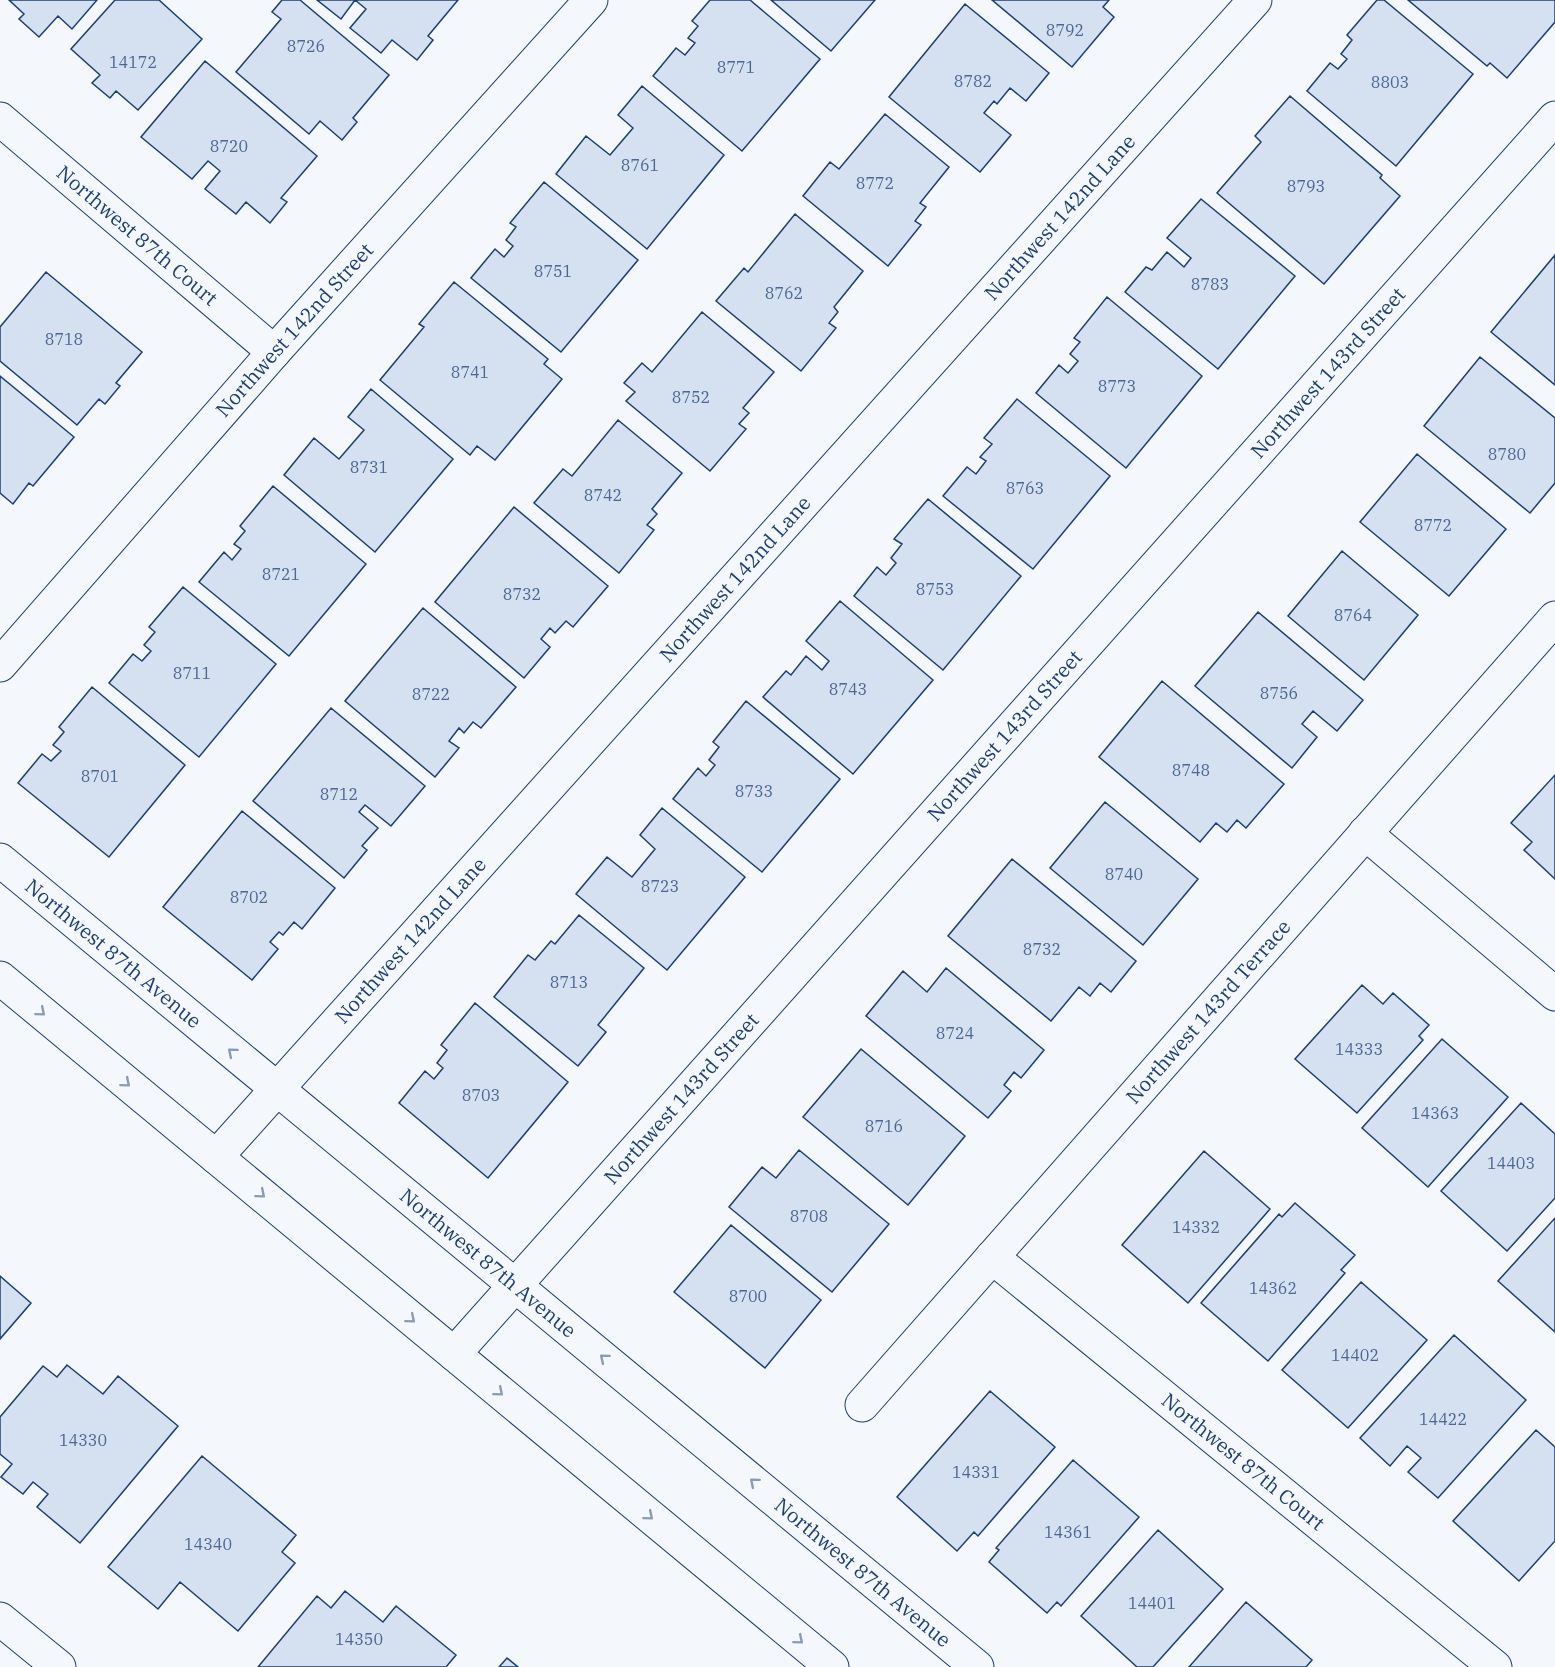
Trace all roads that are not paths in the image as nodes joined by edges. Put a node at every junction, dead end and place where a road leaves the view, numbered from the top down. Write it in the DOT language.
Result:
graph roads {
  1 [pos="591,0"];
  2 [pos="1254,0"];
  3 [pos="1555,118"];
  4 [pos="0,119"];
  5 [pos="274,352"];
  6 [pos="1555,618"];
  7 [pos="0,665"];
  8 [pos="1365,833"];
  9 [pos="0,860"];
  10 [pos="0,978"];
  11 [pos="1555,994"];
  12 [pos="277,1089"];
  13 [pos="216,1157"];
  14 [pos="992,1257"];
  15 [pos="516,1286"];
  16 [pos="454,1354"];
  17 [pos="862,1405"];
  18 [pos="0,1619"];
  19 [pos="59,1667"];
  20 [pos="832,1667"];
  21 [pos="977,1667"];
  22 [pos="1496,1667"];
  1 -- 5 [label="street, Northwest 142nd Street"];
  2 -- 12 [label="street, Northwest 142nd Lane"];
  3 -- 15 [label="street, Northwest 143rd Street"];
  4 -- 5 [label="street, Northwest 87th Court"];
  5 -- 7 [label="street, Northwest 142nd Street"];
  6 -- 8 [label="street, Northwest 143rd Terrace"];
  8 -- 11 [label="street"];
  8 -- 14 [label="street, Northwest 143rd Terrace"];
  12 -- 9 [label="street, Northwest 87th Avenue, one-way"];
  10 -- 13 [label="street, one-way"];
  12 -- 13 [label="street, Northwest 142nd Lane"];
  12 -- 15 [label="street, Northwest 87th Avenue"];
  13 -- 16 [label="street, one-way"];
  14 -- 17 [label="street, Northwest 143rd Terrace"];
  14 -- 22 [label="street, Northwest 87th Court"];
  15 -- 16 [label="street, Northwest 143rd Street"];
  21 -- 15 [label="street, Northwest 87th Avenue, one-way"];
  16 -- 20 [label="street, one-way"];
  18 -- 19 [label="street"];
}
